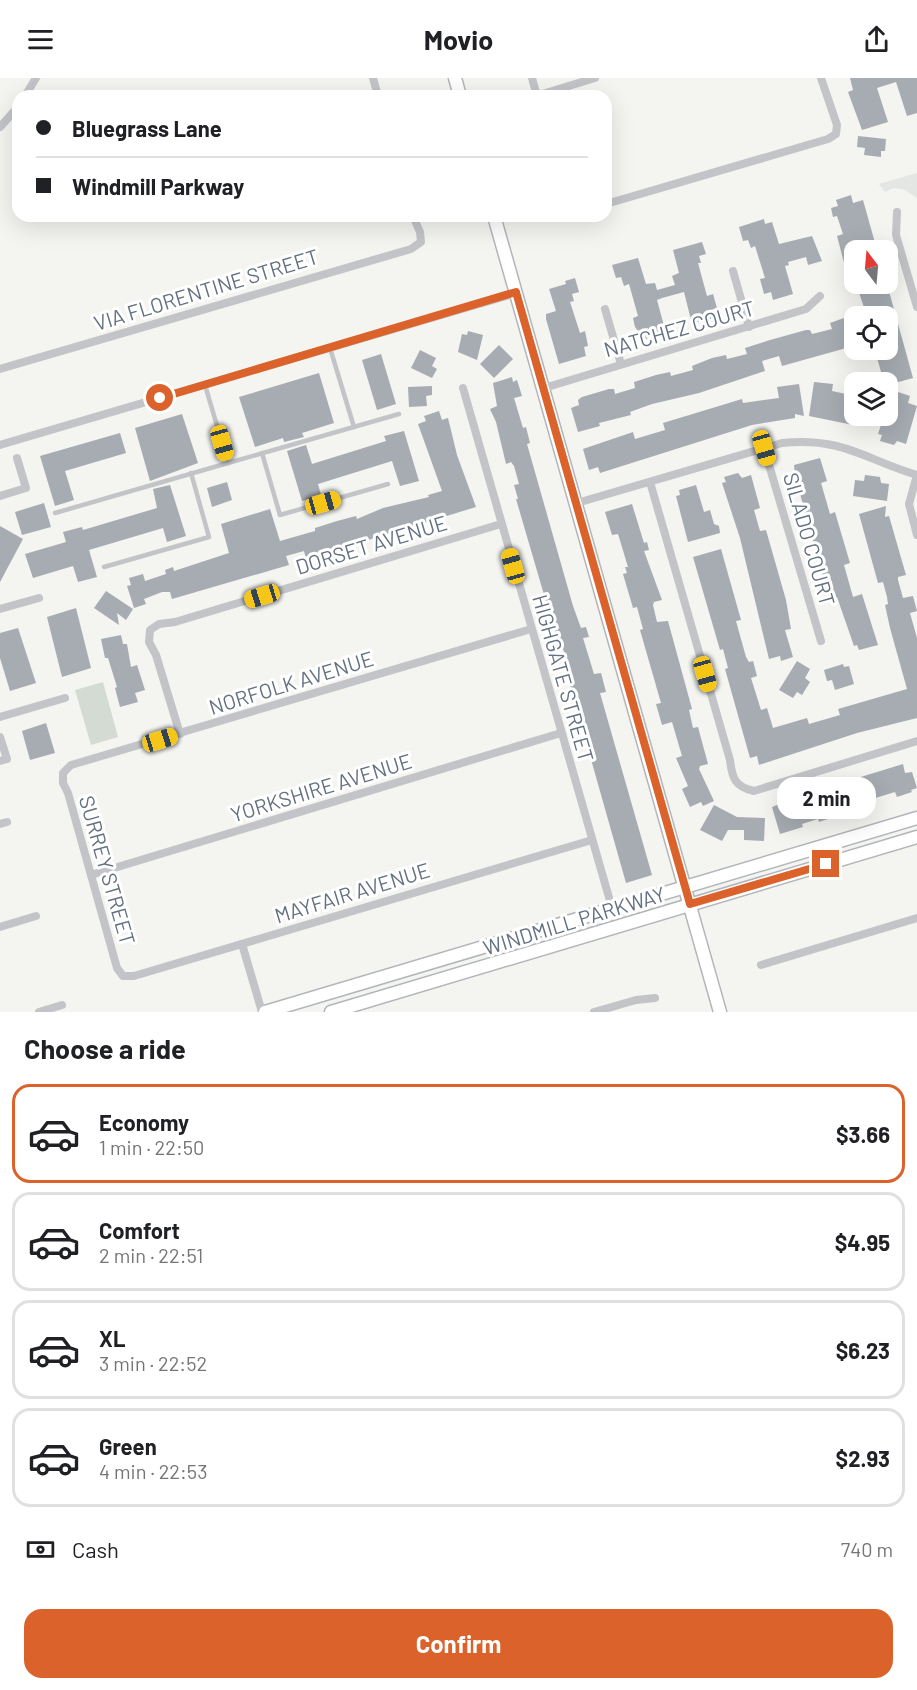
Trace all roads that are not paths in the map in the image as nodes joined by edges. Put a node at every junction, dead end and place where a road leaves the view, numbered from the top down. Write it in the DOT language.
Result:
graph roads {
  1 [pos="595,78"];
  2 [pos="821,78"];
  3 [pos="556,90"];
  4 [pos="12,115"];
  5 [pos="0,127"];
  6 [pos="612,202"];
  7 [pos="897,212"];
  8 [pos="416,222"];
  9 [pos="496,222"];
  10 [pos="733,271"];
  11 [pos="516,292"];
  12 [pos="820,296"];
  13 [pos="917,307"];
  14 [pos="605,309"];
  15 [pos="749,327"];
  16 [pos="330,348"];
  17 [pos="621,364"];
  18 [pos="0,369"];
  19 [pos="205,385"];
  20 [pos="463,388"];
  21 [pos="544,388"];
  22 [pos="399,414"];
  23 [pos="354,427"];
  24 [pos="0,446"];
  25 [pos="764,448"];
  26 [pos="262,453"];
  27 [pos="17,458"];
  28 [pos="228,463"];
  29 [pos="191,473"];
  30 [pos="917,475"];
  31 [pos="650,482"];
  32 [pos="388,484"];
  33 [pos="0,496"];
  34 [pos="577,503"];
  35 [pos="55,513"];
  36 [pos="501,524"];
  37 [pos="917,534"];
  38 [pos="104,567"];
  39 [pos="39,598"];
  40 [pos="0,609"];
  41 [pos="531,629"];
  42 [pos="821,641"];
  43 [pos="65,698"];
  44 [pos="0,717"];
  45 [pos="180,734"];
  46 [pos="561,734"];
  47 [pos="0,737"];
  48 [pos="917,741"];
  49 [pos="3,760"];
  50 [pos="63,773"];
  51 [pos="917,818"];
  52 [pos="917,837"];
  53 [pos="592,840"];
  54 [pos="91,875"];
  55 [pos="685,886"];
  56 [pos="690,904"];
  57 [pos="612,908"];
  58 [pos="36,916"];
  59 [pos="917,918"];
  60 [pos="0,927"];
  61 [pos="242,944"];
  62 [pos="761,965"];
  63 [pos="123,976"];
  64 [pos="655,998"];
  65 [pos="62,1005"];
  66 [pos="39,1012"];
  67 [pos="263,1012"];
  68 [pos="331,1012"];
  69 [pos="594,1012"];
  70 [pos="720,1012"];
  1 -- 3 [label="street"];
  2 -- 6 [label="street"];
  4 -- 5 [label="street"];
  7 -- 13 [label="street"];
  8 -- 18 [label="street, VIA FLORENTINE STREET"];
  9 -- 11 [label="main road"];
  10 -- 15 [label="street"];
  11 -- 16 [label="street"];
  11 -- 21 [label="main road"];
  12 -- 15 [label="street, NATCHEZ COURT"];
  14 -- 17 [label="street"];
  15 -- 17 [label="street, NATCHEZ COURT"];
  16 -- 19 [label="street"];
  16 -- 23 [label="lane"];
  17 -- 21 [label="street, NATCHEZ COURT"];
  19 -- 24 [label="street"];
  19 -- 28 [label="lane"];
  20 -- 36 [label="street, HIGHGATE STREET"];
  21 -- 34 [label="main road"];
  22 -- 23 [label="lane"];
  23 -- 26 [label="lane"];
  25 -- 30 [label="street"];
  25 -- 31 [label="street"];
  25 -- 42 [label="street, SILADO COURT"];
  26 -- 28 [label="lane"];
  26 -- 32 [label="lane"];
  27 -- 33 [label="street"];
  28 -- 29 [label="lane"];
  29 -- 35 [label="lane"];
  29 -- 38 [label="lane"];
  30 -- 37 [label="street"];
  31 -- 34 [label="street"];
  31 -- 48 [label="street"];
  34 -- 55 [label="main road"];
  36 -- 41 [label="street, HIGHGATE STREET"];
  36 -- 45 [label="street, DORSET AVENUE"];
  39 -- 40 [label="street"];
  41 -- 45 [label="street, NORFOLK AVENUE"];
  41 -- 46 [label="street, HIGHGATE STREET"];
  43 -- 44 [label="street"];
  45 -- 50 [label="street, NORFOLK AVENUE"];
  46 -- 53 [label="street, HIGHGATE STREET"];
  46 -- 54 [label="street, YORKSHIRE AVENUE"];
  47 -- 49 [label="street"];
  50 -- 54 [label="street, SURREY STREET"];
  51 -- 55 [label="main road, WINDMILL PARKWAY"];
  52 -- 56 [label="main road, WINDMILL PARKWAY"];
  53 -- 57 [label="street, HIGHGATE STREET"];
  53 -- 61 [label="street, MAYFAIR AVENUE"];
  54 -- 63 [label="street, SURREY STREET"];
  55 -- 56 [label="main road"];
  55 -- 57 [label="main road, WINDMILL PARKWAY"];
  56 -- 68 [label="main road, WINDMILL PARKWAY"];
  56 -- 70 [label="main road"];
  57 -- 67 [label="main road, WINDMILL PARKWAY"];
  58 -- 60 [label="street"];
  59 -- 62 [label="street"];
  61 -- 63 [label="street, MAYFAIR AVENUE"];
  61 -- 67 [label="street"];
  64 -- 69 [label="street"];
  65 -- 66 [label="street"];
}
